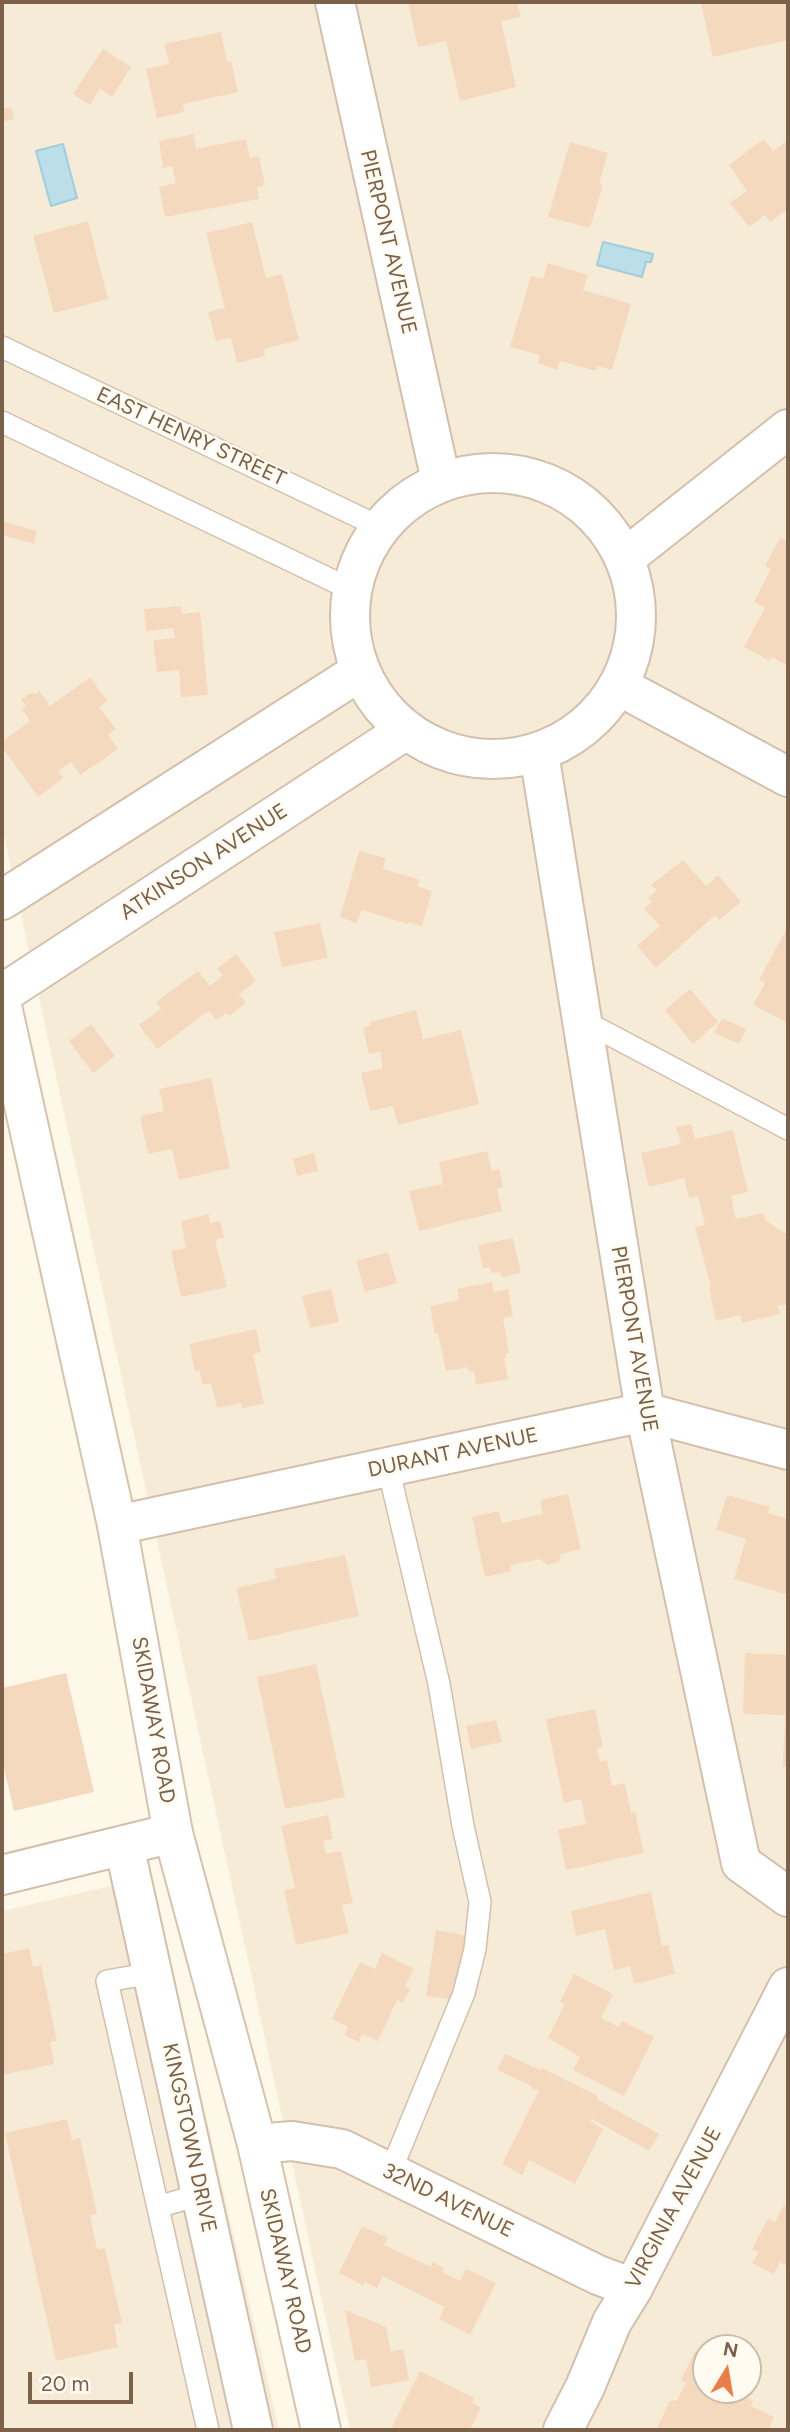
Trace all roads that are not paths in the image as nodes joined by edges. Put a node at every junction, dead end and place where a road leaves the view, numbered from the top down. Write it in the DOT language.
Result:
graph roads {
  1 [pos="335,2"];
  2 [pos="2,347"];
  3 [pos="2,422"];
  4 [pos="788,429"];
  5 [pos="441,481"];
  6 [pos="380,527"];
  7 [pos="625,558"];
  8 [pos="350,589"];
  9 [pos="359,672"];
  10 [pos="619,686"];
  11 [pos="406,730"];
  12 [pos="539,753"];
  13 [pos="788,777"];
  14 [pos="2,900"];
  15 [pos="2,994"];
  16 [pos="2,1006"];
  17 [pos="582,1020"];
  18 [pos="788,1129"];
  19 [pos="645,1412"];
  20 [pos="788,1450"];
  21 [pos="388,1467"];
  22 [pos="117,1525"];
  23 [pos="173,1833"];
  24 [pos="124,1845"];
  25 [pos="2,1875"];
  26 [pos="788,1897"];
  27 [pos="152,1973"];
  28 [pos="788,1987"];
  29 [pos="257,2144"];
  30 [pos="390,2173"];
  31 [pos="201,2194"];
  32 [pos="158,2207"];
  33 [pos="633,2288"];
  34 [pos="208,2430"];
  35 [pos="253,2430"];
  36 [pos="321,2430"];
  37 [pos="563,2430"];
  1 -- 5 [label="street, PIERPONT AVENUE"];
  2 -- 6 [label="lane, EAST HENRY STREET"];
  3 -- 8 [label="lane"];
  4 -- 7 [label="street"];
  5 -- 6 [label="street"];
  5 -- 7 [label="street"];
  6 -- 8 [label="street"];
  7 -- 10 [label="street"];
  8 -- 9 [label="street"];
  9 -- 11 [label="street"];
  9 -- 14 [label="street"];
  10 -- 12 [label="street"];
  10 -- 13 [label="street"];
  11 -- 12 [label="street"];
  11 -- 15 [label="street, ATKINSON AVENUE"];
  12 -- 17 [label="street, PIERPONT AVENUE"];
  16 -- 22 [label="street, SKIDAWAY ROAD"];
  17 -- 18 [label="lane"];
  17 -- 19 [label="street, PIERPONT AVENUE"];
  19 -- 20 [label="street, DURANT AVENUE"];
  19 -- 21 [label="street, DURANT AVENUE"];
  19 -- 26 [label="street, PIERPONT AVENUE"];
  21 -- 22 [label="street, DURANT AVENUE"];
  21 -- 30 [label="lane"];
  22 -- 23 [label="street, SKIDAWAY ROAD"];
  23 -- 24 [label="street"];
  23 -- 29 [label="street, SKIDAWAY ROAD"];
  24 -- 25 [label="street"];
  24 -- 27 [label="street, KINGSTOWN DRIVE"];
  27 -- 31 [label="street, KINGSTOWN DRIVE"];
  27 -- 32 [label="lane"];
  28 -- 33 [label="street, VIRGINIA AVENUE"];
  29 -- 30 [label="street, 32ND AVENUE"];
  29 -- 36 [label="street, SKIDAWAY ROAD"];
  30 -- 33 [label="street, 32ND AVENUE"];
  31 -- 32 [label="lane"];
  31 -- 35 [label="street, KINGSTOWN DRIVE"];
  32 -- 34 [label="lane"];
  33 -- 37 [label="street, VIRGINIA AVENUE"];
}
